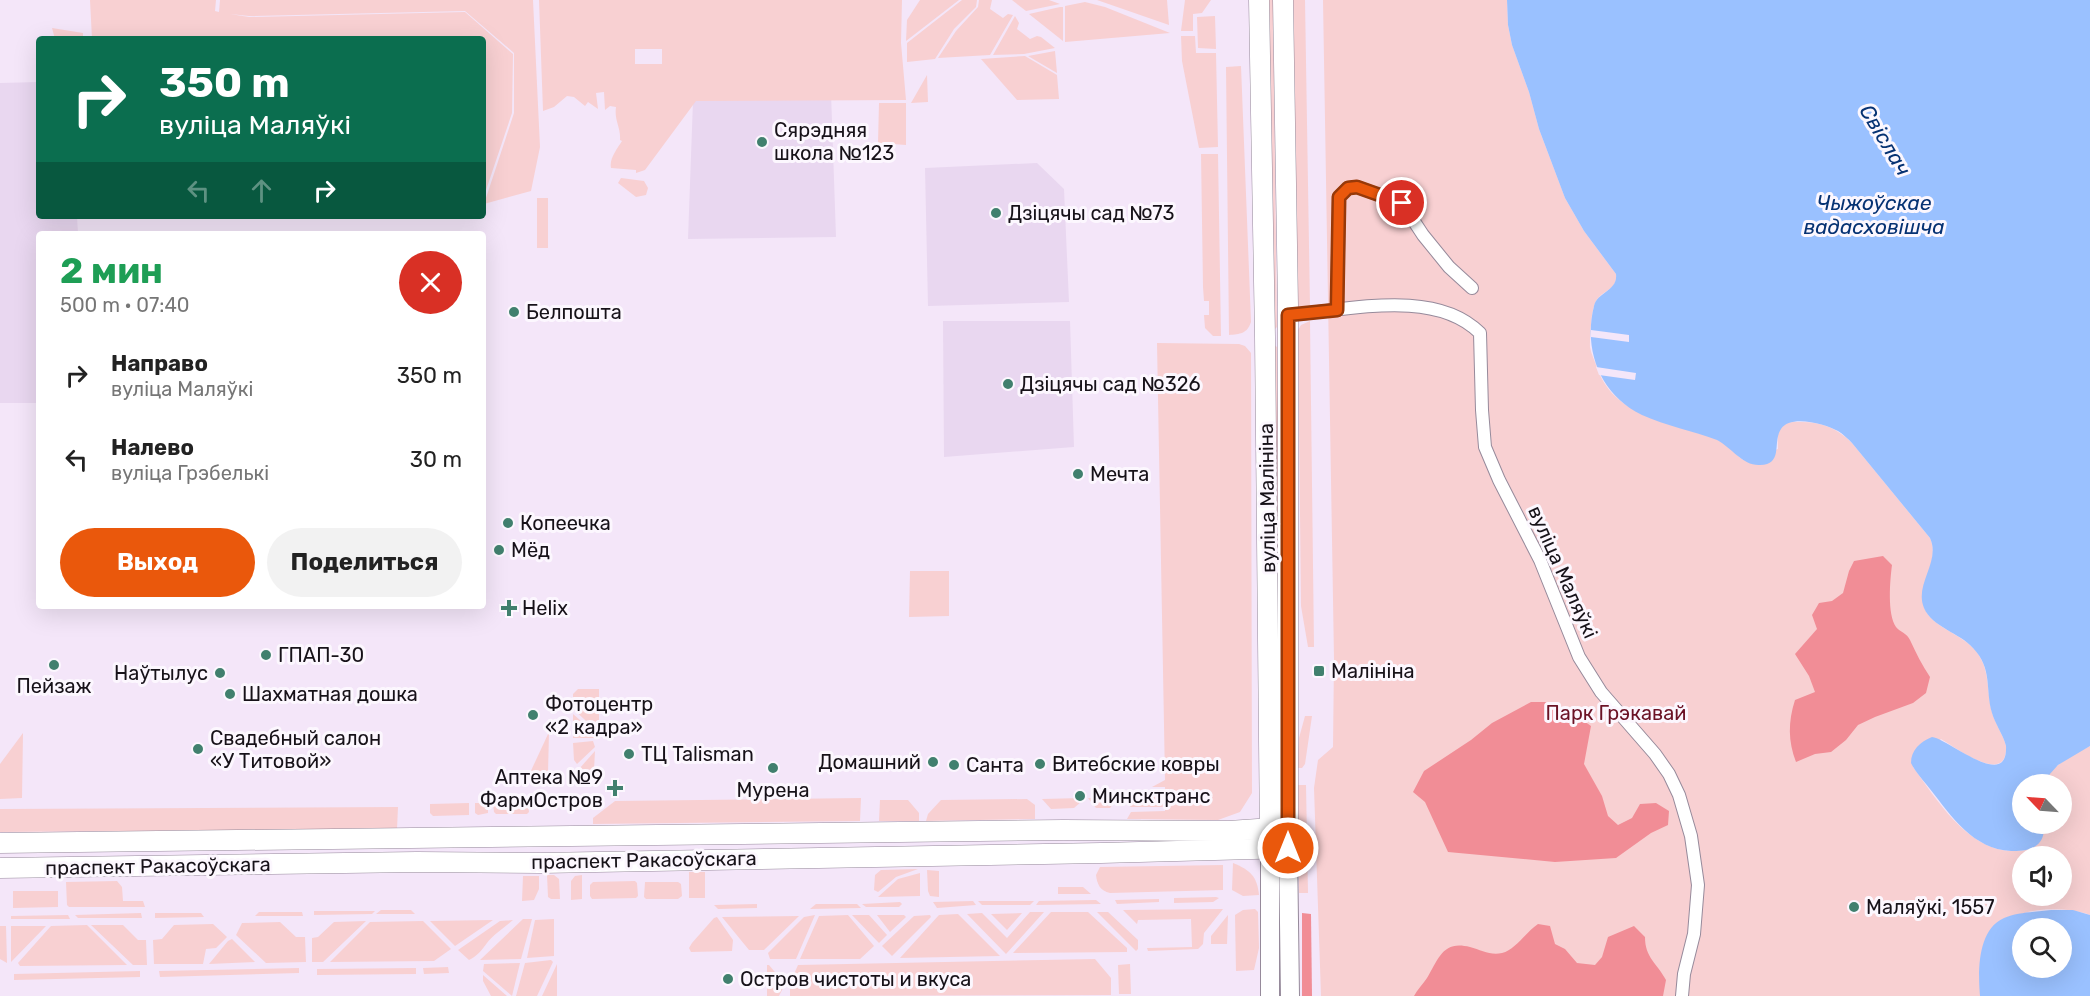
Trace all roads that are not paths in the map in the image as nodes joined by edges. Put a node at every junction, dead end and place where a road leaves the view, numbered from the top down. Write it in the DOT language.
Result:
graph roads {
  1 [pos="1259,0"];
  2 [pos="1283,0"];
  3 [pos="1472,288"];
  4 [pos="1337,310"];
  5 [pos="1288,315"];
  6 [pos="1265,337"];
  7 [pos="1287,337"];
  8 [pos="1279,828"];
  9 [pos="0,843"];
  10 [pos="1279,848"];
  11 [pos="0,868"];
  12 [pos="1270,996"];
  13 [pos="1290,996"];
  14 [pos="1682,996"];
  1 -- 6 [label="main road, вуліца Малініна"];
  2 -- 5 [label="main road, вуліца Малініна"];
  3 -- 4 [label="street"];
  4 -- 5 [label="street, вуліца Маляўкі"];
  4 -- 14 [label="street, вуліца Маляўкі"];
  5 -- 7 [label="main road, вуліца Малініна"];
  6 -- 7 [label="main road"];
  6 -- 8 [label="main road, вуліца Малініна"];
  7 -- 8 [label="main road, вуліца Малініна"];
  8 -- 9 [label="main road, праспект Ракасоўскага"];
  8 -- 10 [label="main road, вуліца Малініна"];
  10 -- 11 [label="main road, праспект Ракасоўскага"];
  10 -- 12 [label="main road, вуліца Малініна"];
  10 -- 13 [label="main road, вуліца Малініна"];
}
